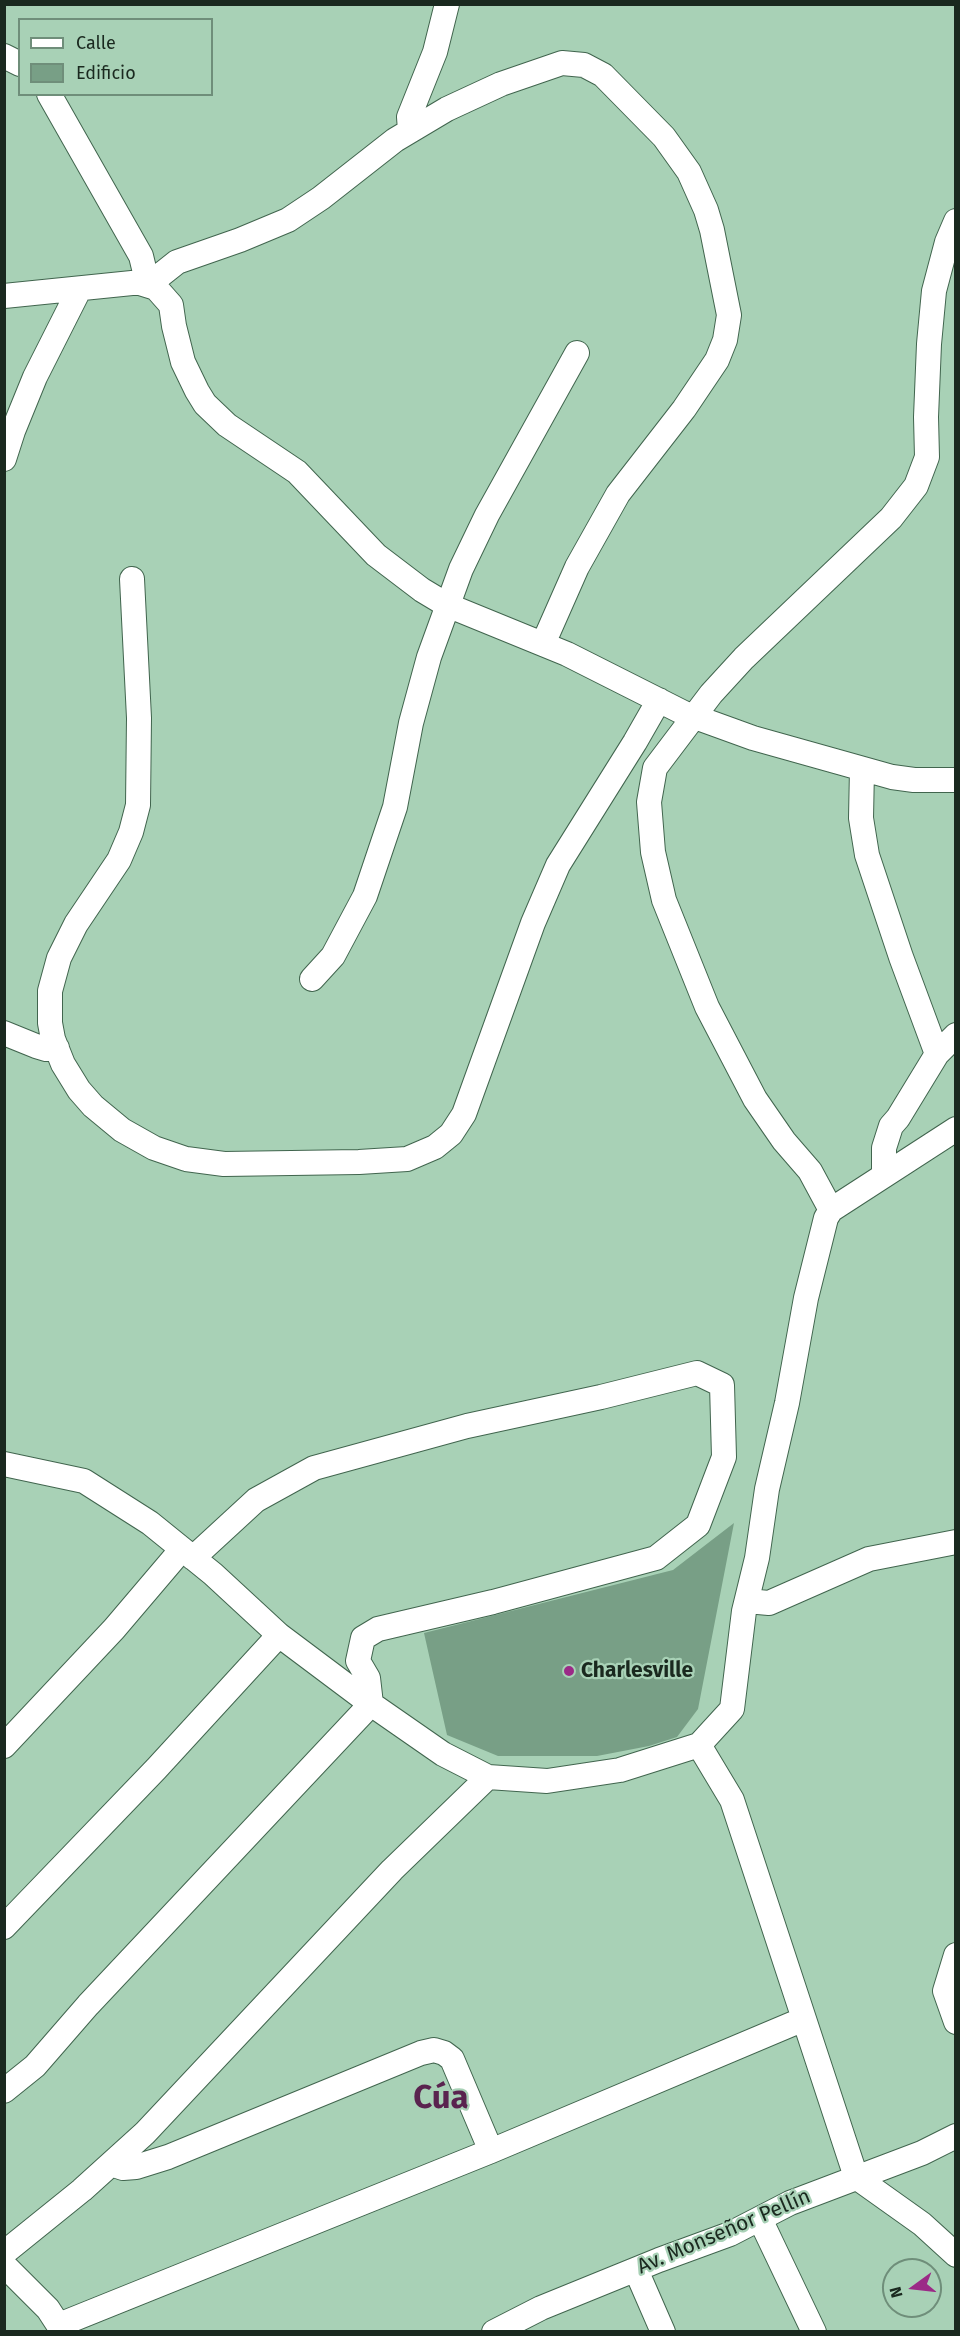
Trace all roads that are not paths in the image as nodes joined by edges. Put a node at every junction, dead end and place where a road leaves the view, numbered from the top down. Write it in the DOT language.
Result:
graph roads {
  1 [pos="447,4"];
  2 [pos="4,56"];
  3 [pos="18,63"];
  4 [pos="50,96"];
  5 [pos="410,130"];
  6 [pos="956,222"];
  7 [pos="148,285"];
  8 [pos="79,290"];
  9 [pos="945,293"];
  10 [pos="4,296"];
  11 [pos="577,353"];
  12 [pos="4,459"];
  13 [pos="132,579"];
  14 [pos="447,605"];
  15 [pos="543,644"];
  16 [pos="659,700"];
  17 [pos="693,716"];
  18 [pos="862,769"];
  19 [pos="956,780"];
  20 [pos="312,980"];
  21 [pos="4,1033"];
  22 [pos="956,1035"];
  23 [pos="57,1048"];
  24 [pos="937,1054"];
  25 [pos="956,1129"];
  26 [pos="884,1175"];
  27 [pos="831,1210"];
  28 [pos="4,1464"];
  29 [pos="956,1542"];
  30 [pos="188,1553"];
  31 [pos="747,1601"];
  32 [pos="279,1635"];
  33 [pos="371,1704"];
  34 [pos="699,1745"];
  35 [pos="4,1746"];
  36 [pos="488,1777"];
  37 [pos="4,1927"];
  38 [pos="956,1955"];
  39 [pos="804,2019"];
  40 [pos="956,2022"];
  41 [pos="4,2091"];
  42 [pos="956,2136"];
  43 [pos="491,2151"];
  44 [pos="111,2164"];
  45 [pos="856,2178"];
  46 [pos="760,2218"];
  47 [pos="4,2253"];
  48 [pos="956,2255"];
  49 [pos="4,2265"];
  50 [pos="636,2270"];
  51 [pos="529,2324"];
  52 [pos="61,2328"];
  53 [pos="494,2331"];
  54 [pos="663,2331"];
  55 [pos="814,2331"];
  1 -- 5 [label="street"];
  2 -- 3 [label="street"];
  4 -- 7 [label="street"];
  5 -- 7 [label="street"];
  5 -- 15 [label="street"];
  6 -- 9 [label="street"];
  7 -- 8 [label="street"];
  7 -- 14 [label="street"];
  8 -- 10 [label="street"];
  8 -- 12 [label="street"];
  9 -- 17 [label="street"];
  11 -- 14 [label="street"];
  13 -- 23 [label="street"];
  14 -- 15 [label="street"];
  14 -- 20 [label="street"];
  15 -- 16 [label="street"];
  16 -- 17 [label="street"];
  16 -- 23 [label="street"];
  17 -- 18 [label="street"];
  17 -- 27 [label="street"];
  18 -- 19 [label="street"];
  18 -- 24 [label="street"];
  21 -- 23 [label="street"];
  22 -- 24 [label="street"];
  24 -- 26 [label="street"];
  25 -- 26 [label="street"];
  26 -- 27 [label="street"];
  27 -- 31 [label="street"];
  28 -- 30 [label="street"];
  29 -- 31 [label="street"];
  30 -- 32 [label="street"];
  30 -- 33 [label="street"];
  30 -- 35 [label="street"];
  31 -- 34 [label="street"];
  32 -- 33 [label="street"];
  32 -- 37 [label="street"];
  33 -- 36 [label="street"];
  33 -- 41 [label="street"];
  34 -- 36 [label="street"];
  34 -- 39 [label="street"];
  36 -- 44 [label="street"];
  38 -- 40 [label="street"];
  39 -- 43 [label="street"];
  39 -- 45 [label="street"];
  42 -- 45 [label="street, Av. Monseñor Pellín"];
  43 -- 44 [label="street"];
  43 -- 52 [label="street"];
  44 -- 47 [label="street"];
  45 -- 46 [label="street, Av. Monseñor Pellín"];
  45 -- 48 [label="street"];
  46 -- 50 [label="street, Av. Monseñor Pellín"];
  46 -- 55 [label="street"];
  49 -- 52 [label="street"];
  50 -- 51 [label="street, Av. Monseñor Pellín"];
  50 -- 54 [label="street"];
  51 -- 53 [label="street, Av. Monseñor Pellín"];
}
